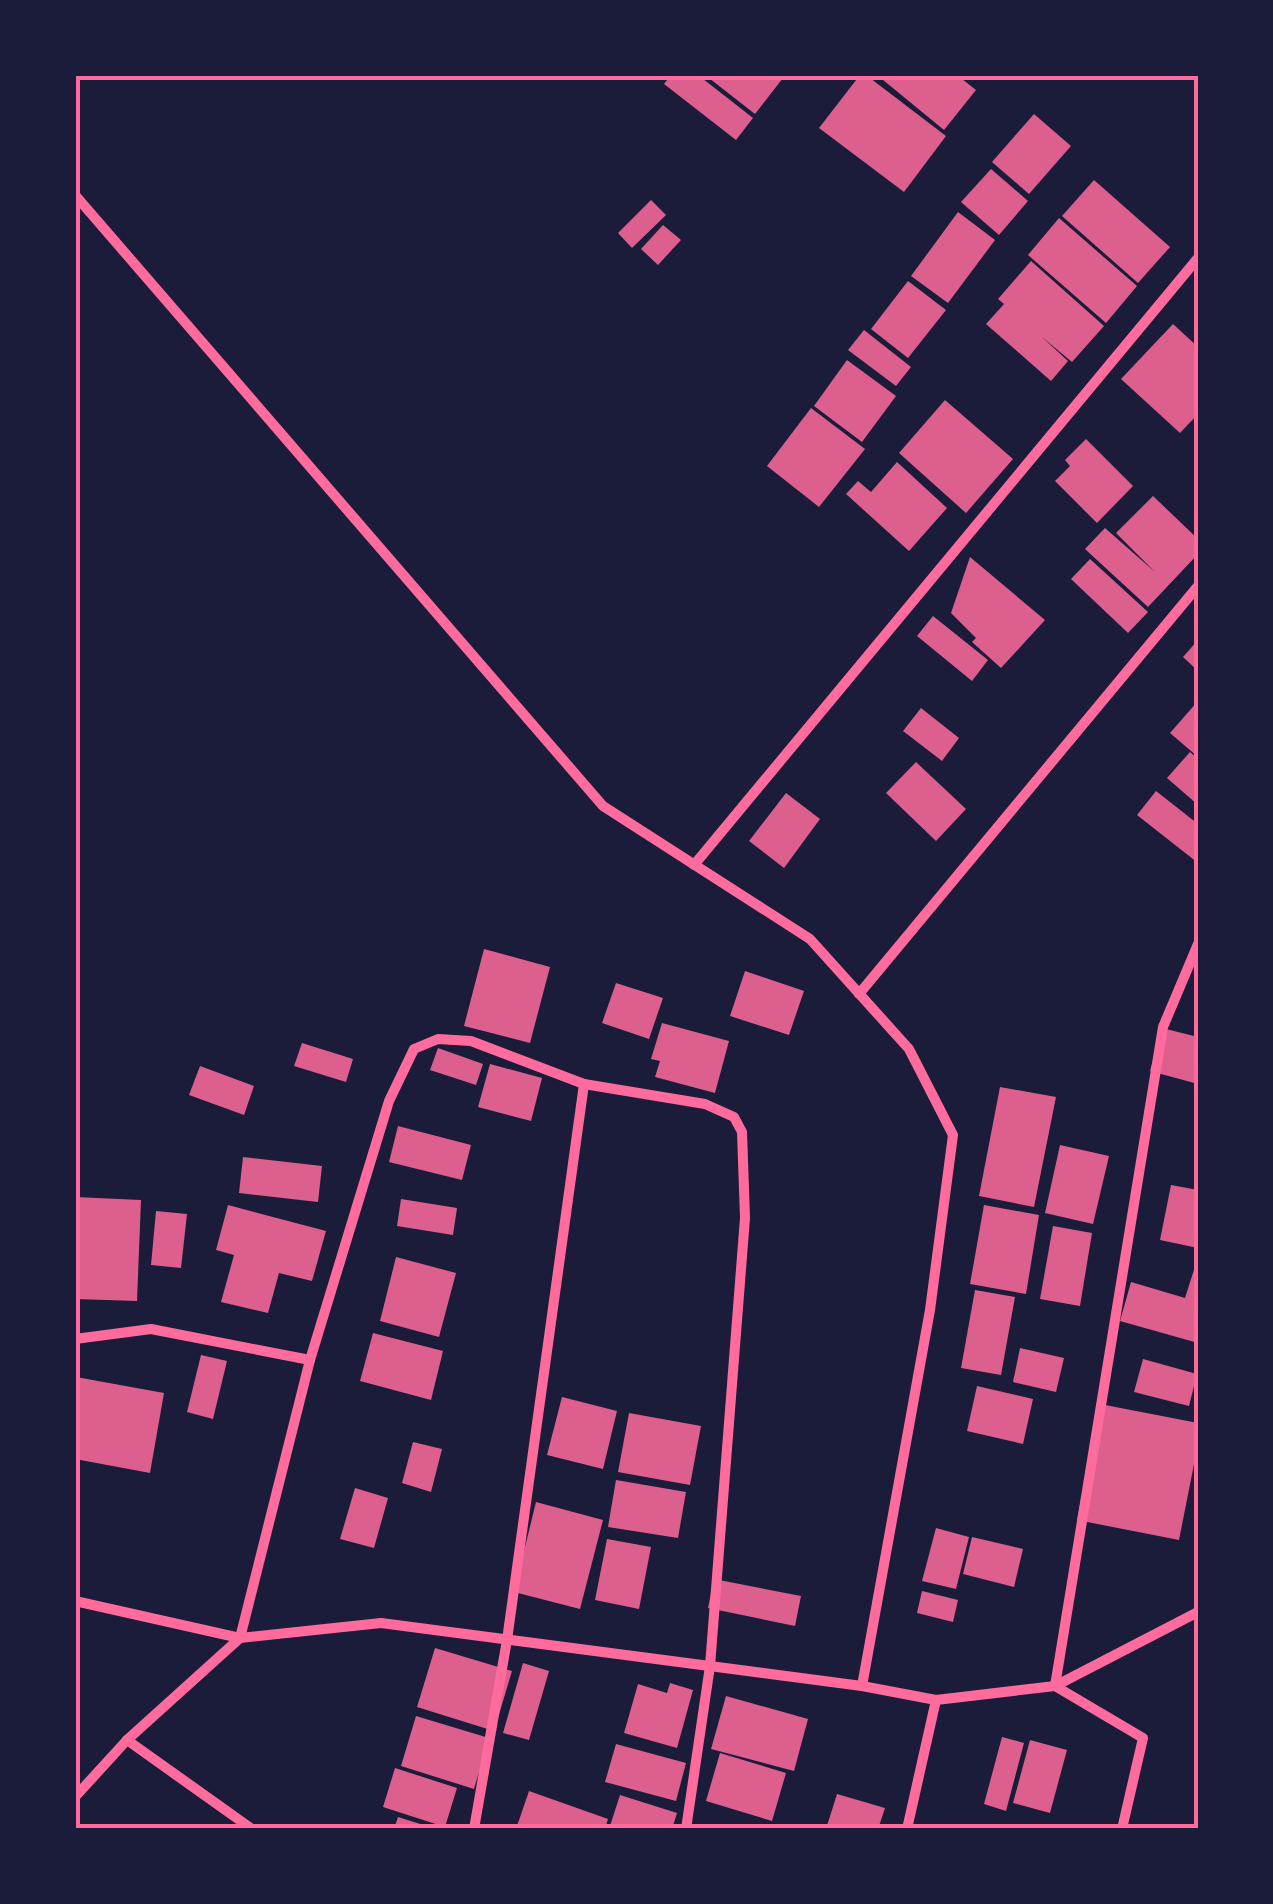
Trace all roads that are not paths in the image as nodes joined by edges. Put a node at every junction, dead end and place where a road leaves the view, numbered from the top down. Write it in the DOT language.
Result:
graph roads {
  1 [pos="75,195"];
  2 [pos="1198,258"];
  3 [pos="1198,586"];
  4 [pos="694,865"];
  5 [pos="1198,944"];
  6 [pos="859,994"];
  7 [pos="584,1084"];
  8 [pos="75,1339"];
  9 [pos="310,1360"];
  10 [pos="75,1601"];
  11 [pos="1198,1612"];
  12 [pos="240,1638"];
  13 [pos="507,1640"];
  14 [pos="710,1666"];
  15 [pos="862,1686"];
  16 [pos="1055,1686"];
  17 [pos="936,1700"];
  18 [pos="127,1740"];
  19 [pos="75,1797"];
  20 [pos="252,1829"];
  21 [pos="474,1829"];
  22 [pos="686,1829"];
  23 [pos="907,1829"];
  24 [pos="1122,1829"];
  1 -- 4 [label="street"];
  2 -- 4 [label="street"];
  3 -- 6 [label="street"];
  4 -- 6 [label="street"];
  5 -- 16 [label="street"];
  6 -- 15 [label="street"];
  7 -- 9 [label="street"];
  7 -- 13 [label="street"];
  7 -- 14 [label="street"];
  8 -- 9 [label="street"];
  9 -- 12 [label="street"];
  10 -- 12 [label="street"];
  11 -- 16 [label="street"];
  12 -- 13 [label="street"];
  12 -- 18 [label="street"];
  13 -- 14 [label="street"];
  13 -- 21 [label="street"];
  14 -- 15 [label="street"];
  14 -- 22 [label="street"];
  15 -- 17 [label="street"];
  16 -- 17 [label="street"];
  16 -- 24 [label="street"];
  17 -- 23 [label="street"];
  18 -- 19 [label="street"];
  18 -- 20 [label="street"];
}
